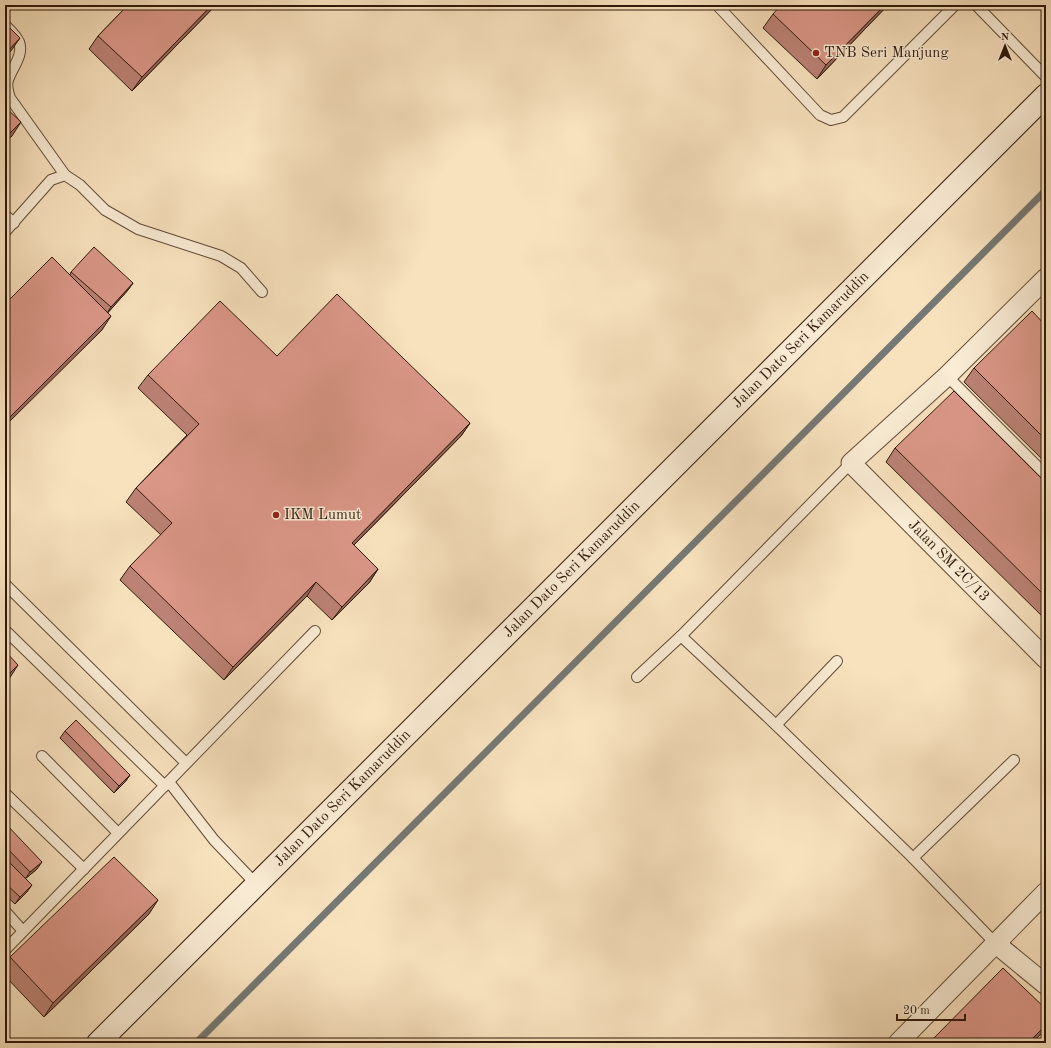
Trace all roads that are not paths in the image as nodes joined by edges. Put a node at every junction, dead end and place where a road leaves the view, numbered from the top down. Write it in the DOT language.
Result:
graph roads {
  1 [pos="717,5"];
  2 [pos="956,5"];
  3 [pos="976,5"];
  4 [pos="5,25"];
  5 [pos="1046,77"];
  6 [pos="1046,96"];
  7 [pos="65,175"];
  8 [pos="5,215"];
  9 [pos="14,223"];
  10 [pos="5,232"];
  11 [pos="1042,288"];
  12 [pos="262,292"];
  13 [pos="947,376"];
  14 [pos="851,463"];
  15 [pos="1046,475"];
  16 [pos="5,584"];
  17 [pos="5,630"];
  18 [pos="314,631"];
  19 [pos="681,636"];
  20 [pos="1046,659"];
  21 [pos="837,661"];
  22 [pos="637,678"];
  23 [pos="776,725"];
  24 [pos="42,756"];
  25 [pos="1014,760"];
  26 [pos="186,763"];
  27 [pos="167,784"];
  28 [pos="5,793"];
  29 [pos="118,833"];
  30 [pos="912,858"];
  31 [pos="84,869"];
  32 [pos="256,884"];
  33 [pos="1046,892"];
  34 [pos="5,911"];
  35 [pos="23,930"];
  36 [pos="995,943"];
  37 [pos="5,950"];
  38 [pos="1046,985"];
  39 [pos="98,1043"];
  40 [pos="898,1043"];
  1 -- 2 [label="lane"];
  3 -- 5 [label="lane"];
  4 -- 7 [label="lane"];
  6 -- 32 [label="street, Jalan Dato Seri Kamaruddin"];
  7 -- 9 [label="lane"];
  7 -- 12 [label="lane"];
  8 -- 9 [label="lane"];
  9 -- 10 [label="lane"];
  11 -- 13 [label="street"];
  13 -- 14 [label="street"];
  13 -- 15 [label="lane"];
  14 -- 19 [label="lane"];
  14 -- 20 [label="street, Jalan SM 2C/13"];
  16 -- 26 [label="lane"];
  17 -- 27 [label="lane"];
  18 -- 26 [label="lane"];
  19 -- 22 [label="lane"];
  19 -- 23 [label="lane"];
  21 -- 23 [label="lane"];
  23 -- 30 [label="lane"];
  24 -- 29 [label="lane"];
  25 -- 30 [label="lane"];
  26 -- 27 [label="lane"];
  27 -- 29 [label="lane"];
  27 -- 32 [label="lane"];
  28 -- 31 [label="lane"];
  29 -- 31 [label="lane"];
  30 -- 36 [label="lane"];
  31 -- 35 [label="lane"];
  32 -- 39 [label="street, Jalan Dato Seri Kamaruddin"];
  33 -- 36 [label="street"];
  34 -- 35 [label="lane"];
  35 -- 37 [label="lane"];
  36 -- 38 [label="street"];
  36 -- 40 [label="street"];
}
